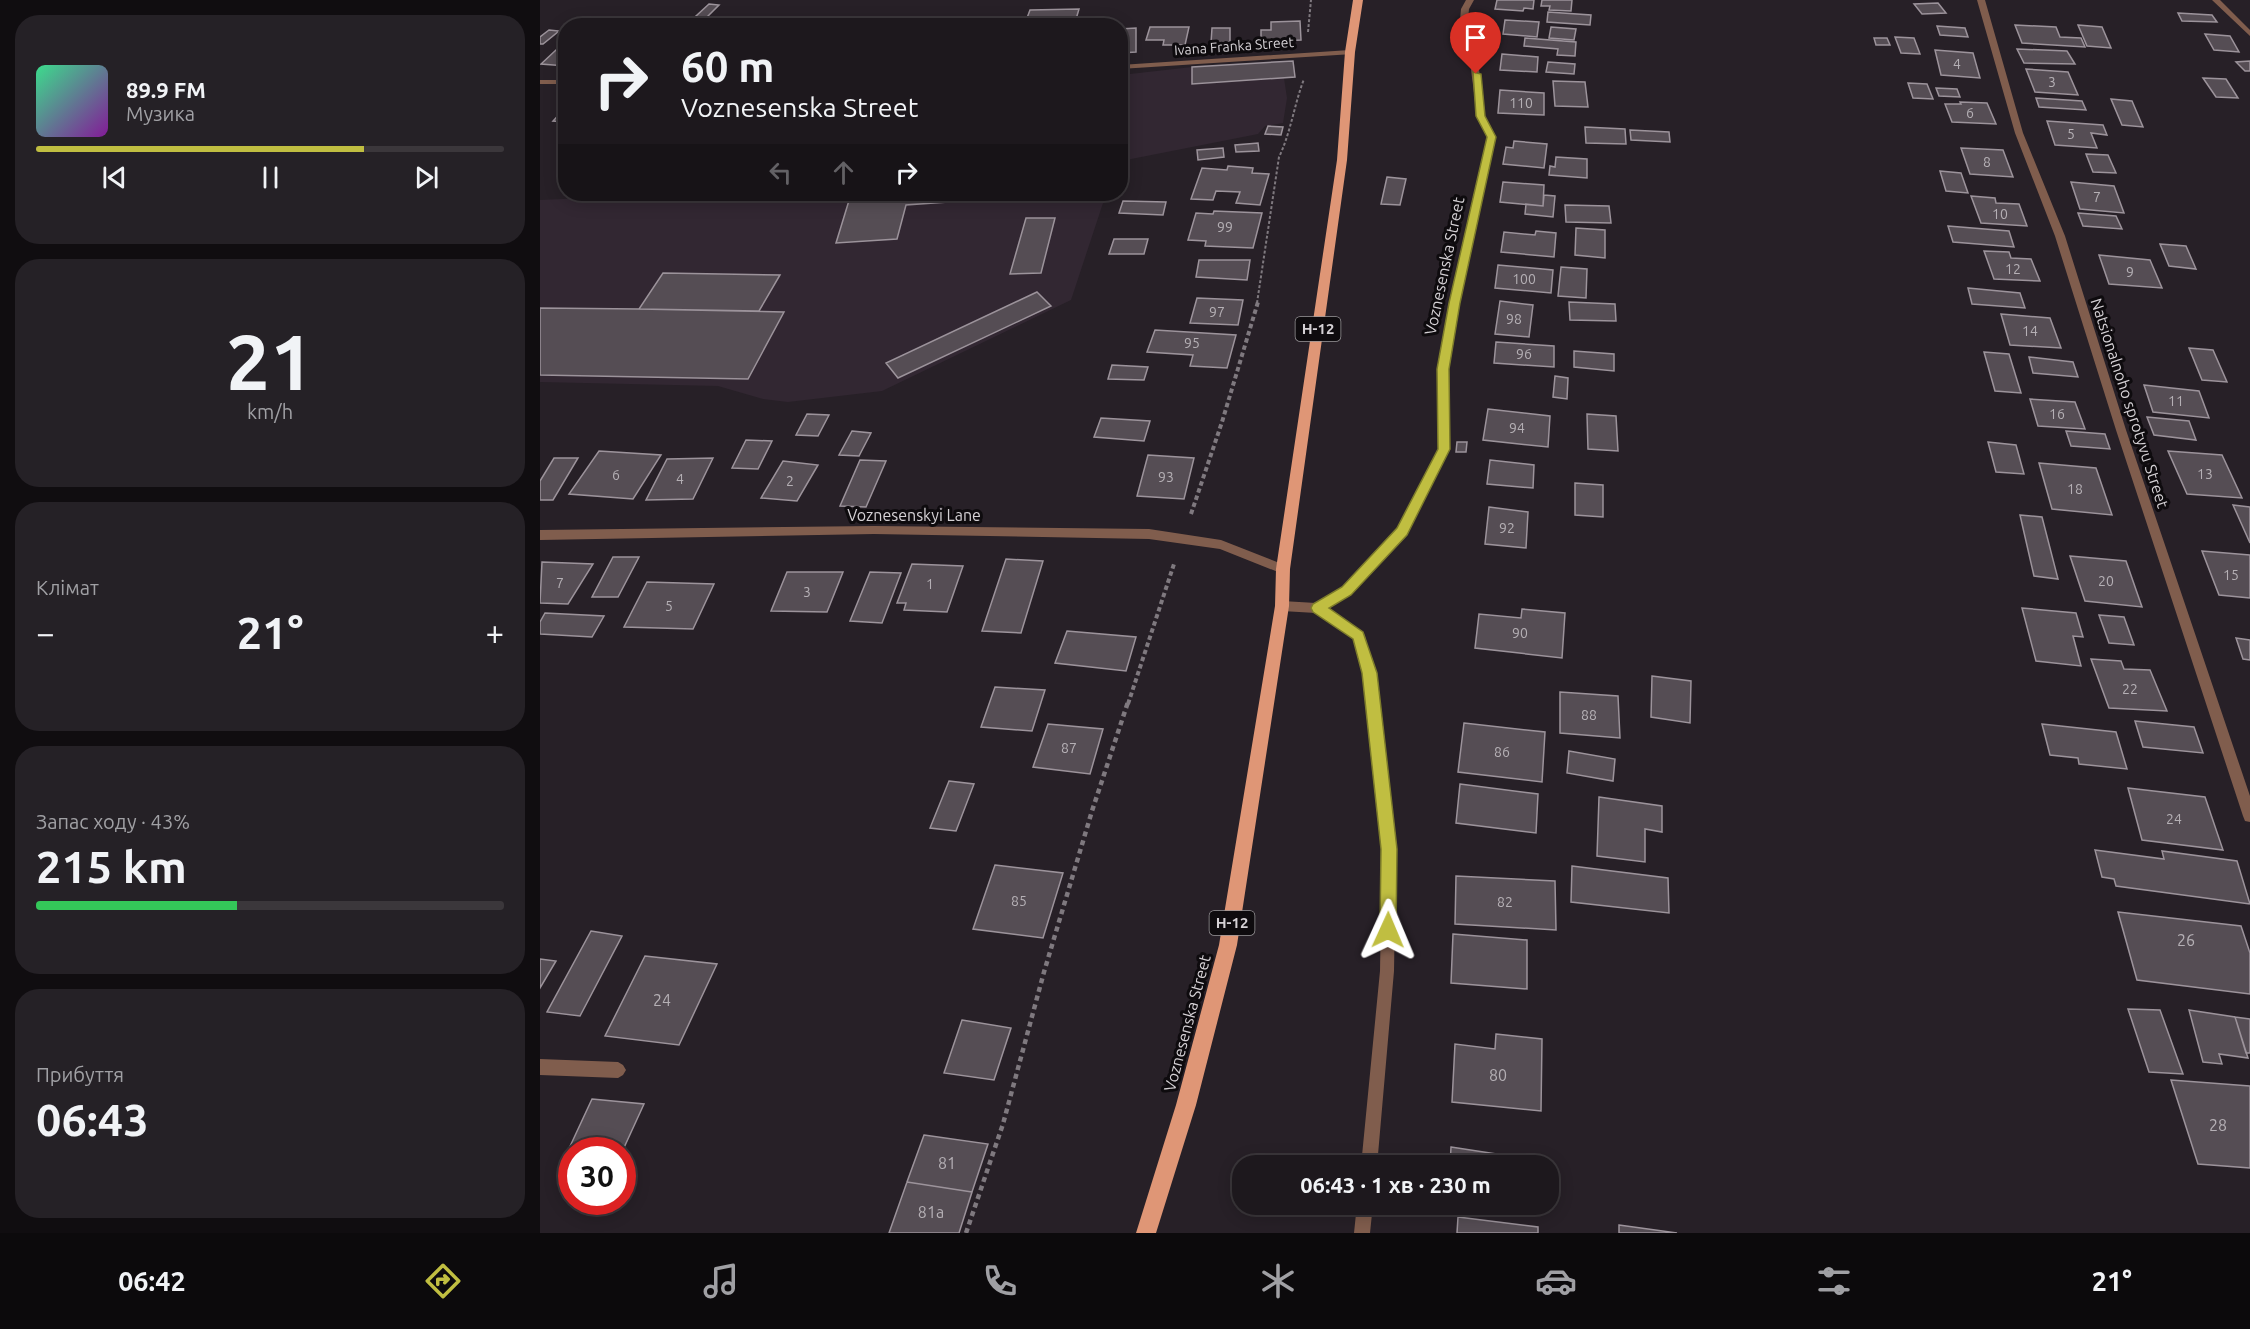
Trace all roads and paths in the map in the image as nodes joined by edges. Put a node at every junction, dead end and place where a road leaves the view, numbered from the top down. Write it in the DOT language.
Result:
graph roads {
  1 [pos="1311,0"];
  2 [pos="1358,0"];
  3 [pos="1470,0"];
  4 [pos="1981,0"];
  5 [pos="2216,0"];
  6 [pos="2250,34"];
  7 [pos="1350,52"];
  8 [pos="1306,55"];
  9 [pos="1128,66"];
  10 [pos="540,82"];
  11 [pos="558,82"];
  12 [pos="540,535"];
  13 [pos="1183,539"];
  14 [pos="1283,569"];
  15 [pos="1282,606"];
  16 [pos="1318,608"];
  17 [pos="2250,816"];
  18 [pos="540,1067"];
  19 [pos="618,1070"];
  20 [pos="1370,1155"];
  21 [pos="1364,1215"];
  22 [pos="966,1233"];
  23 [pos="1146,1233"];
  24 [pos="1362,1233"];
  1 -- 8 [label="path"];
  2 -- 7 [label="main road, Voznesenska Street / Н-12"];
  3 -- 16 [label="street, Voznesenska Street"];
  4 -- 17 [label="street, Natsionalnoho sprotyvu Street"];
  5 -- 6 [label="street"];
  7 -- 8 [label="street, Ivana Franka Street"];
  7 -- 14 [label="main road, Voznesenska Street / Н-12"];
  8 -- 9 [label="street, Ivana Franka Street"];
  8 -- 13 [label="path"];
  10 -- 11 [label="street"];
  12 -- 13 [label="street, Voznesenskyi Lane"];
  13 -- 14 [label="street, Voznesenskyi Lane"];
  13 -- 22 [label="path"];
  14 -- 15 [label="main road, Voznesenska Street / Н-12"];
  15 -- 16 [label="street"];
  15 -- 23 [label="main road, Voznesenska Street / Н-12"];
  16 -- 20 [label="street"];
  18 -- 19 [label="street"];
  21 -- 24 [label="street"];
}
